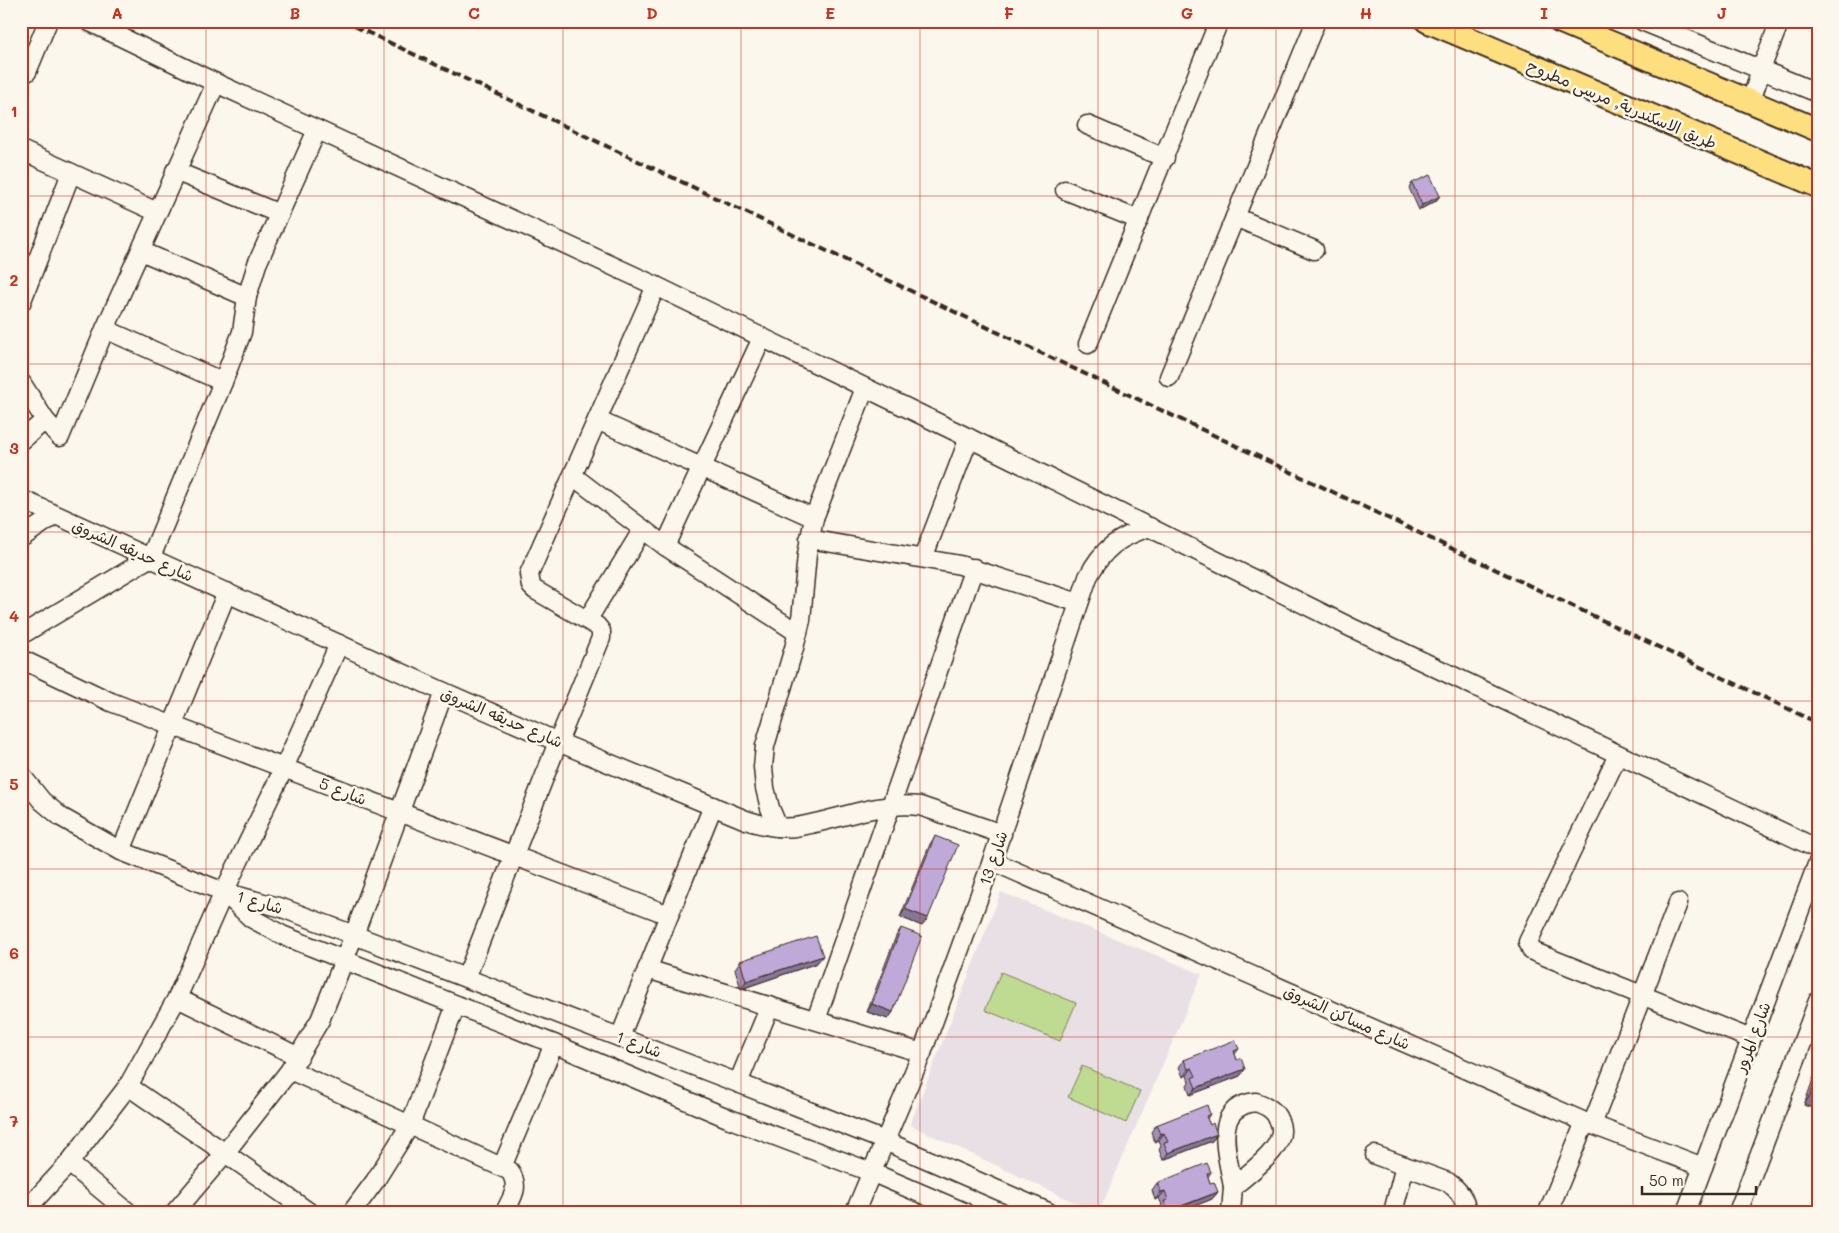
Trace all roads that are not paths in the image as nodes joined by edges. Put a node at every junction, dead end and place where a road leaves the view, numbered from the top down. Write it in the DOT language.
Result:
graph roads {
  1 [pos="48,21"];
  2 [pos="88,21"];
  3 [pos="1219,21"];
  4 [pos="1316,21"];
  5 [pos="1427,21"];
  6 [pos="1559,21"];
  7 [pos="1642,21"];
  8 [pos="1780,21"];
  9 [pos="1761,69"];
  10 [pos="23,76"];
  11 [pos="216,83"];
  12 [pos="1818,93"];
  13 [pos="1750,102"];
  14 [pos="1087,125"];
  15 [pos="318,130"];
  16 [pos="1818,130"];
  17 [pos="21,150"];
  18 [pos="1165,158"];
  19 [pos="175,171"];
  20 [pos="72,173"];
  21 [pos="1818,186"];
  22 [pos="1065,190"];
  23 [pos="157,212"];
  24 [pos="280,214"];
  25 [pos="1236,217"];
  26 [pos="1139,220"];
  27 [pos="1314,250"];
  28 [pos="140,251"];
  29 [pos="656,286"];
  30 [pos="247,297"];
  31 [pos="21,303"];
  32 [pos="105,330"];
  33 [pos="762,338"];
  34 [pos="1088,344"];
  35 [pos="1169,377"];
  36 [pos="21,382"];
  37 [pos="223,382"];
  38 [pos="865,388"];
  39 [pos="45,420"];
  40 [pos="598,420"];
  41 [pos="969,438"];
  42 [pos="21,441"];
  43 [pos="702,467"];
  44 [pos="573,476"];
  45 [pos="21,499"];
  46 [pos="55,515"];
  47 [pos="814,518"];
  48 [pos="1150,527"];
  49 [pos="643,529"];
  50 [pos="21,538"];
  51 [pos="809,538"];
  52 [pos="665,546"];
  53 [pos="151,557"];
  54 [pos="923,558"];
  55 [pos="974,568"];
  56 [pos="227,592"];
  57 [pos="1079,603"];
  58 [pos="588,619"];
  59 [pos="798,633"];
  60 [pos="21,635"];
  61 [pos="339,644"];
  62 [pos="21,659"];
  63 [pos="444,692"];
  64 [pos="172,725"];
  65 [pos="558,742"];
  66 [pos="1618,755"];
  67 [pos="284,768"];
  68 [pos="21,775"];
  69 [pos="891,804"];
  70 [pos="713,806"];
  71 [pos="400,812"];
  72 [pos="778,827"];
  73 [pos="1002,834"];
  74 [pos="1818,848"];
  75 [pos="121,851"];
  76 [pos="513,856"];
  77 [pos="992,862"];
  78 [pos="1818,862"];
  79 [pos="224,892"];
  80 [pos="1678,903"];
  81 [pos="669,916"];
  82 [pos="354,935"];
  83 [pos="344,960"];
  84 [pos="647,968"];
  85 [pos="466,978"];
  86 [pos="1642,995"];
  87 [pos="177,998"];
  88 [pos="1818,1001"];
  89 [pos="456,1005"];
  90 [pos="770,1006"];
  91 [pos="816,1020"];
  92 [pos="620,1037"];
  93 [pos="1751,1039"];
  94 [pos="554,1044"];
  95 [pos="922,1053"];
  96 [pos="294,1064"];
  97 [pos="738,1083"];
  98 [pos="128,1086"];
  99 [pos="1589,1123"];
  100 [pos="410,1125"];
  101 [pos="884,1141"];
  102 [pos="225,1153"];
  103 [pos="1375,1155"];
  104 [pos="70,1163"];
  105 [pos="1405,1166"];
  106 [pos="502,1167"];
  107 [pos="1703,1167"];
  108 [pos="871,1172"];
  109 [pos="1232,1187"];
  110 [pos="24,1212"];
  111 [pos="128,1212"];
  112 [pos="175,1212"];
  113 [pos="309,1212"];
  114 [pos="352,1212"];
  115 [pos="505,1212"];
  116 [pos="855,1212"];
  117 [pos="964,1212"];
  118 [pos="1048,1212"];
  119 [pos="1231,1212"];
  120 [pos="1393,1212"];
  121 [pos="1466,1212"];
  122 [pos="1548,1212"];
  123 [pos="1686,1212"];
  124 [pos="1738,1212"];
  1 -- 10 [label="street"];
  2 -- 11 [label="street"];
  3 -- 18 [label="street"];
  4 -- 25 [label="street"];
  5 -- 21 [label="main road, طريق الاسكندرية, مرسى مطروح"];
  6 -- 13 [label="main road"];
  7 -- 9 [label="street"];
  8 -- 9 [label="street"];
  9 -- 12 [label="street"];
  9 -- 13 [label="street"];
  11 -- 15 [label="street"];
  11 -- 19 [label="street"];
  13 -- 16 [label="main road"];
  14 -- 18 [label="street"];
  15 -- 24 [label="street"];
  15 -- 29 [label="street"];
  17 -- 20 [label="street"];
  18 -- 26 [label="street"];
  19 -- 23 [label="street"];
  19 -- 24 [label="street"];
  20 -- 23 [label="street"];
  20 -- 31 [label="street"];
  22 -- 26 [label="street"];
  23 -- 28 [label="street"];
  24 -- 30 [label="street"];
  25 -- 27 [label="street"];
  25 -- 35 [label="street"];
  26 -- 34 [label="street"];
  28 -- 30 [label="street"];
  28 -- 32 [label="street"];
  29 -- 33 [label="street"];
  29 -- 40 [label="street"];
  30 -- 37 [label="street"];
  32 -- 37 [label="street"];
  32 -- 39 [label="street"];
  33 -- 38 [label="street"];
  33 -- 43 [label="street"];
  36 -- 39 [label="street"];
  37 -- 53 [label="street"];
  38 -- 41 [label="street"];
  38 -- 47 [label="street"];
  39 -- 42 [label="street"];
  40 -- 43 [label="street"];
  40 -- 44 [label="street"];
  41 -- 48 [label="street"];
  41 -- 54 [label="street"];
  43 -- 47 [label="street"];
  43 -- 52 [label="street"];
  44 -- 49 [label="street"];
  44 -- 58 [label="street"];
  45 -- 46 [label="street, شارع حديقه الشروق"];
  46 -- 50 [label="street"];
  46 -- 53 [label="street, شارع حديقه الشروق"];
  47 -- 51 [label="street"];
  48 -- 57 [label="street, شارع 13"];
  48 -- 66 [label="street"];
  49 -- 52 [label="street"];
  49 -- 58 [label="street"];
  51 -- 54 [label="street"];
  51 -- 59 [label="street"];
  52 -- 59 [label="street"];
  53 -- 56 [label="street, شارع حديقه الشروق"];
  53 -- 60 [label="street"];
  54 -- 55 [label="street"];
  55 -- 57 [label="street"];
  55 -- 69 [label="street"];
  56 -- 61 [label="street, شارع حديقه الشروق"];
  56 -- 64 [label="street"];
  57 -- 73 [label="street, شارع 13"];
  58 -- 65 [label="street"];
  59 -- 72 [label="street"];
  61 -- 63 [label="street, شارع حديقه الشروق"];
  61 -- 67 [label="street"];
  62 -- 64 [label="street, شارع 5"];
  63 -- 65 [label="street, شارع حديقه الشروق"];
  63 -- 71 [label="street"];
  64 -- 67 [label="street, شارع 5"];
  64 -- 75 [label="street"];
  65 -- 70 [label="street, شارع حديقه الشروق"];
  65 -- 76 [label="street"];
  66 -- 74 [label="street"];
  66 -- 86 [label="street"];
  67 -- 71 [label="street, شارع 5"];
  67 -- 79 [label="street"];
  68 -- 75 [label="street, شارع 1"];
  69 -- 72 [label="street, شارع حديقه الشروق"];
  69 -- 73 [label="street, شارع حديقه الشروق"];
  69 -- 91 [label="street"];
  70 -- 72 [label="street, شارع حديقه الشروق"];
  70 -- 81 [label="street"];
  71 -- 76 [label="street, شارع 5"];
  71 -- 82 [label="street"];
  73 -- 77 [label="street, شارع 13"];
  75 -- 79 [label="street, شارع 1"];
  76 -- 81 [label="street, شارع 5"];
  76 -- 85 [label="street"];
  77 -- 95 [label="street, شارع 13"];
  77 -- 99 [label="street, شارع مساكن الشروق"];
  78 -- 93 [label="street, شارع المرور"];
  79 -- 82 [label="street, شارع 1"];
  79 -- 83 [label="street, شارع 1"];
  79 -- 87 [label="street"];
  80 -- 86 [label="street"];
  81 -- 84 [label="street"];
  82 -- 83 [label="street"];
  82 -- 85 [label="street, شارع 1"];
  83 -- 89 [label="street, شارع 1"];
  83 -- 96 [label="street"];
  84 -- 90 [label="street"];
  84 -- 92 [label="street"];
  85 -- 92 [label="street, شارع 1"];
  86 -- 93 [label="street"];
  86 -- 99 [label="street"];
  87 -- 96 [label="street"];
  87 -- 98 [label="street"];
  88 -- 124 [label="street"];
  89 -- 94 [label="street, شارع 1"];
  89 -- 100 [label="street"];
  90 -- 91 [label="street"];
  90 -- 97 [label="street"];
  91 -- 95 [label="street"];
  92 -- 97 [label="street, شارع 1"];
  93 -- 107 [label="street, شارع المرور"];
  94 -- 106 [label="street"];
  94 -- 108 [label="street, شارع 1"];
  95 -- 101 [label="street, شارع 13"];
  96 -- 100 [label="street"];
  96 -- 102 [label="street"];
  97 -- 101 [label="street, شارع 1"];
  98 -- 102 [label="street"];
  98 -- 104 [label="street"];
  99 -- 107 [label="street, شارع مساكن الشروق"];
  99 -- 122 [label="street"];
  100 -- 106 [label="street"];
  100 -- 114 [label="street"];
  101 -- 108 [label="street, شارع 13"];
  101 -- 118 [label="street, شارع 1"];
  102 -- 112 [label="street"];
  102 -- 113 [label="street"];
  103 -- 105 [label="street"];
  104 -- 110 [label="street"];
  104 -- 111 [label="street"];
  105 -- 120 [label="street"];
  105 -- 121 [label="street"];
  106 -- 115 [label="street"];
  107 -- 123 [label="street, شارع المرور"];
  108 -- 116 [label="street, شارع 13"];
  108 -- 117 [label="street, شارع 1"];
  109 -- 109 [label="street"];
  109 -- 119 [label="street"];
}
